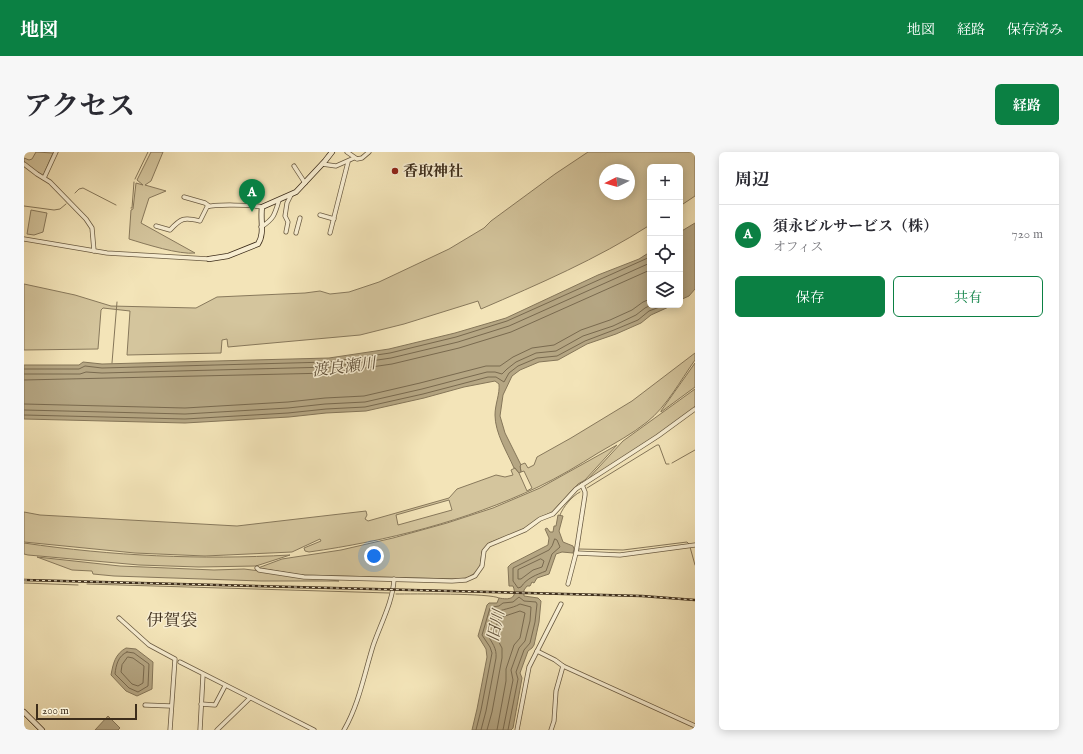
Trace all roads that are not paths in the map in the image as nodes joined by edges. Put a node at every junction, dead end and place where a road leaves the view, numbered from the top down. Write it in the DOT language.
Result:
graph roads {
  1 [pos="56,152"];
  2 [pos="332,152"];
  3 [pos="347,152"];
  4 [pos="369,152"];
  5 [pos="354,158"];
  6 [pos="348,162"];
  7 [pos="24,164"];
  8 [pos="322,164"];
  9 [pos="294,166"];
  10 [pos="44,178"];
  11 [pos="305,183"];
  12 [pos="291,195"];
  13 [pos="184,197"];
  14 [pos="279,200"];
  15 [pos="210,206"];
  16 [pos="262,207"];
  17 [pos="320,215"];
  18 [pos="300,218"];
  19 [pos="334,219"];
  20 [pos="156,226"];
  21 [pos="261,227"];
  22 [pos="286,232"];
  23 [pos="296,233"];
  24 [pos="330,233"];
  25 [pos="24,239"];
  26 [pos="94,251"];
  27 [pos="209,259"];
  28 [pos="695,409"];
  29 [pos="582,485"];
  30 [pos="693,545"];
  31 [pos="576,553"];
  32 [pos="257,568"];
  33 [pos="394,579"];
  34 [pos="568,584"];
  35 [pos="561,604"];
  36 [pos="119,618"];
  37 [pos="537,651"];
  38 [pos="180,662"];
  39 [pos="563,666"];
  40 [pos="202,674"];
  41 [pos="225,686"];
  42 [pos="250,698"];
  43 [pos="201,704"];
  44 [pos="144,705"];
  45 [pos="171,706"];
  46 [pos="24,712"];
  47 [pos="695,726"];
  48 [pos="42,730"];
  49 [pos="170,730"];
  50 [pos="200,730"];
  51 [pos="217,730"];
  52 [pos="314,730"];
  53 [pos="344,730"];
  54 [pos="517,730"];
  55 [pos="551,730"];
  1 -- 10 [label="street"];
  2 -- 8 [label="street"];
  3 -- 5 [label="street"];
  4 -- 5 [label="street"];
  5 -- 6 [label="street"];
  6 -- 8 [label="street"];
  6 -- 19 [label="street"];
  7 -- 10 [label="street"];
  8 -- 11 [label="street"];
  9 -- 11 [label="street"];
  10 -- 26 [label="street"];
  11 -- 12 [label="street"];
  12 -- 14 [label="street"];
  12 -- 22 [label="street"];
  13 -- 15 [label="street"];
  14 -- 16 [label="street"];
  14 -- 21 [label="street"];
  15 -- 16 [label="street"];
  15 -- 20 [label="street"];
  16 -- 21 [label="street"];
  17 -- 19 [label="street"];
  18 -- 23 [label="street"];
  19 -- 24 [label="street"];
  21 -- 27 [label="street"];
  25 -- 26 [label="street"];
  26 -- 27 [label="street"];
  28 -- 29 [label="street"];
  29 -- 31 [label="street"];
  29 -- 33 [label="street"];
  30 -- 31 [label="street"];
  31 -- 34 [label="street"];
  32 -- 33 [label="street"];
  33 -- 53 [label="street"];
  35 -- 37 [label="street"];
  36 -- 45 [label="street"];
  37 -- 39 [label="street"];
  37 -- 54 [label="street"];
  38 -- 40 [label="street"];
  39 -- 47 [label="street"];
  39 -- 55 [label="street"];
  40 -- 41 [label="street"];
  40 -- 43 [label="street"];
  41 -- 42 [label="street"];
  41 -- 43 [label="street"];
  42 -- 51 [label="street"];
  42 -- 52 [label="street"];
  43 -- 50 [label="street"];
  44 -- 45 [label="street"];
  45 -- 49 [label="street"];
  46 -- 48 [label="street"];
}
